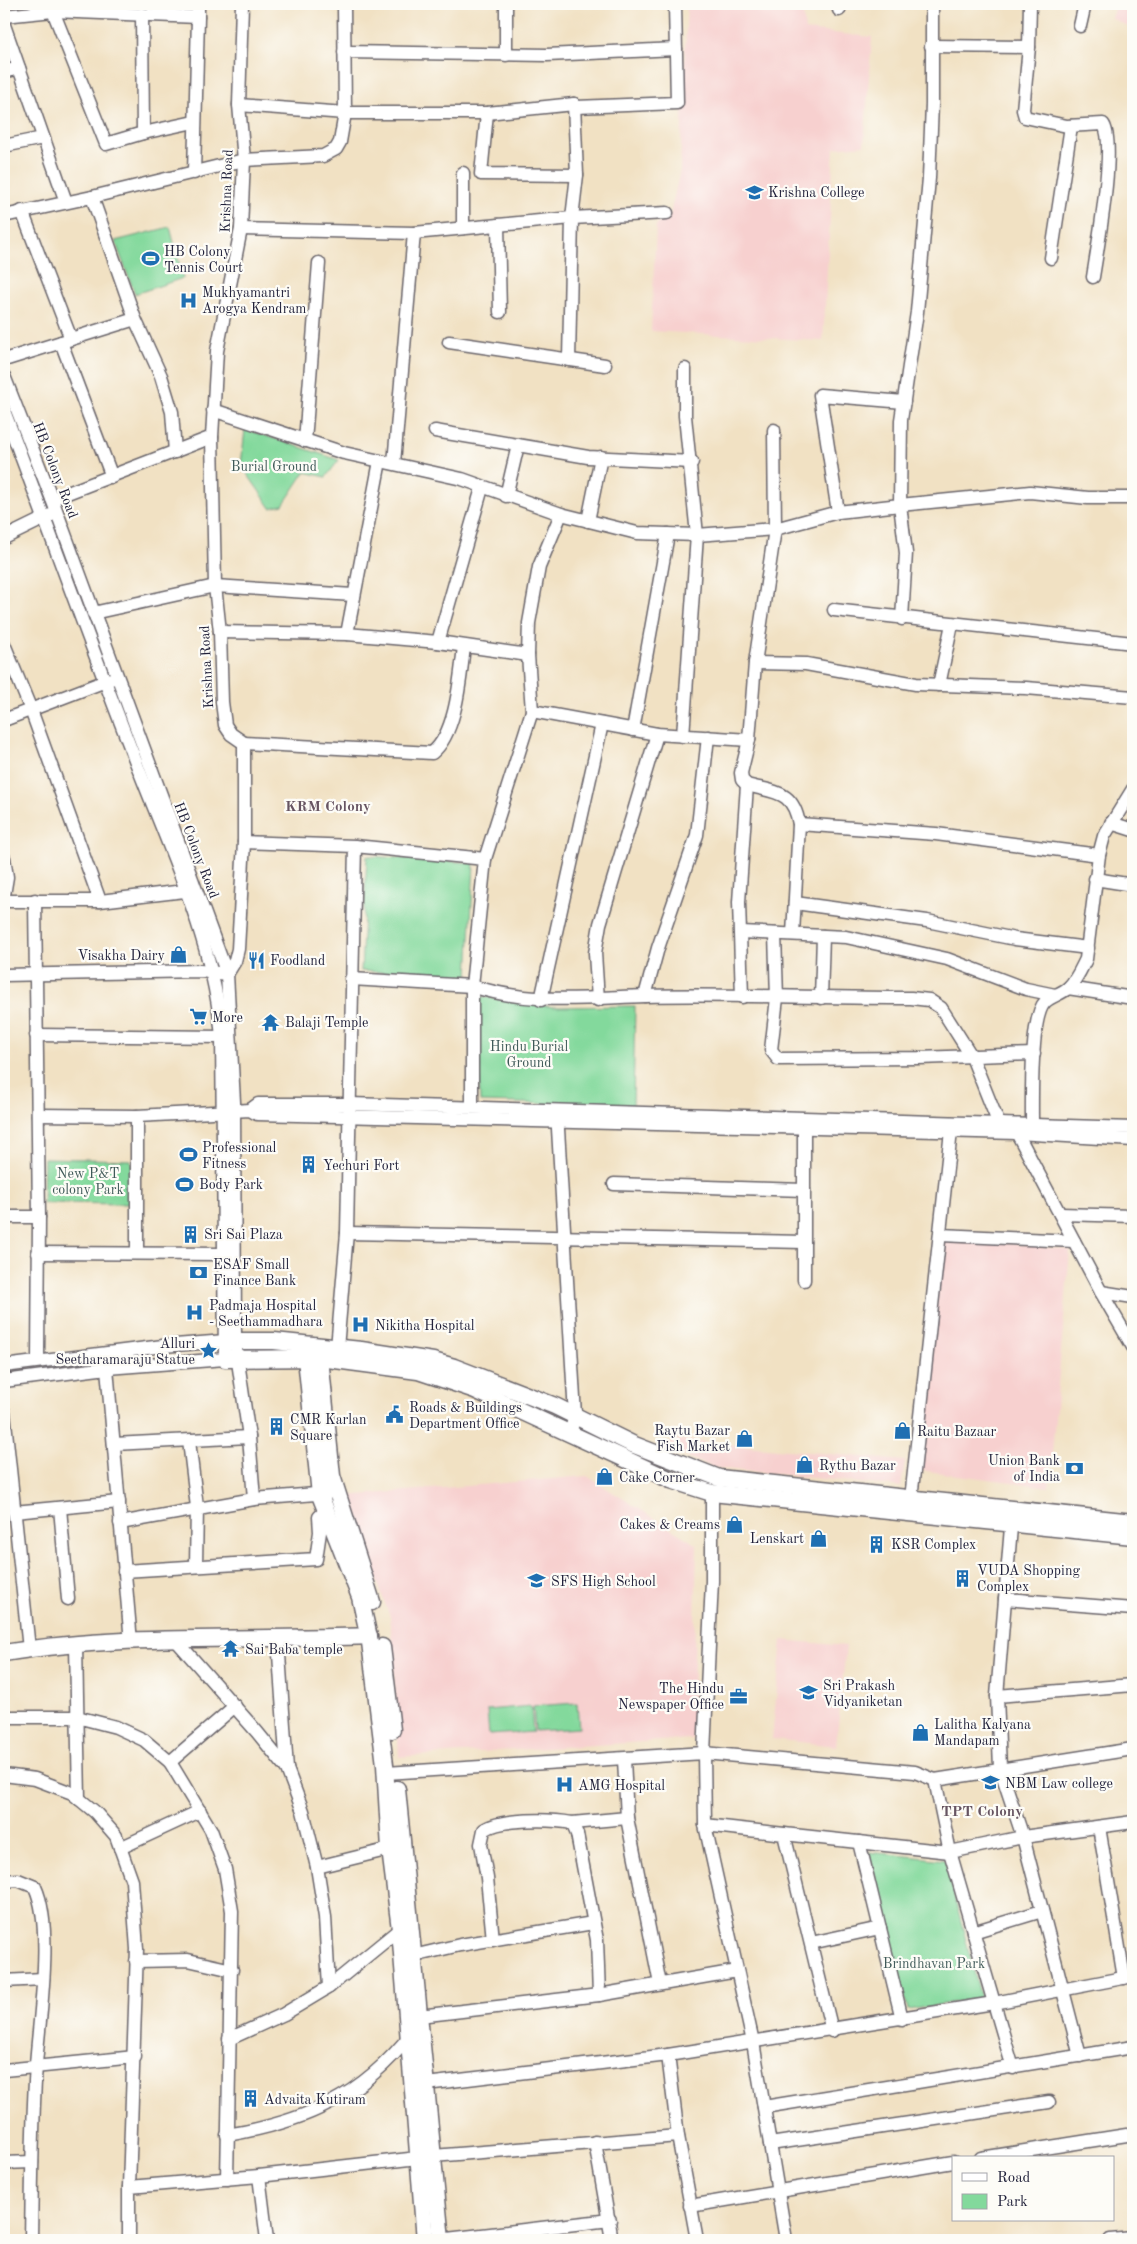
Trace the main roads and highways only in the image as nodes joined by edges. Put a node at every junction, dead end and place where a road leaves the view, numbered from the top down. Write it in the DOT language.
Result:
graph roads {
  1 [pos="230,1341"];
  2 [pos="313,1358"];
  3 [pos="231,1359"];
  4 [pos="1012,1515"];
  5 [pos="1133,1522"];
  6 [pos="1133,1536"];
  7 [pos="375,1636"];
  8 [pos="4,1653"];
  9 [pos="391,1772"];
  10 [pos="426,2157"];
  11 [pos="425,2240"];
  12 [pos="440,2240"];
  1 -- 4 [label="main road"];
  2 -- 3 [label="main road"];
  2 -- 4 [label="main road"];
  2 -- 7 [label="main road"];
  4 -- 5 [label="main road"];
  4 -- 6 [label="main road"];
  7 -- 8 [label="main road"];
  7 -- 9 [label="main road"];
  9 -- 10 [label="main road"];
  9 -- 10 [label="main road"];
  10 -- 11 [label="main road"];
  10 -- 12 [label="main road"];
}
